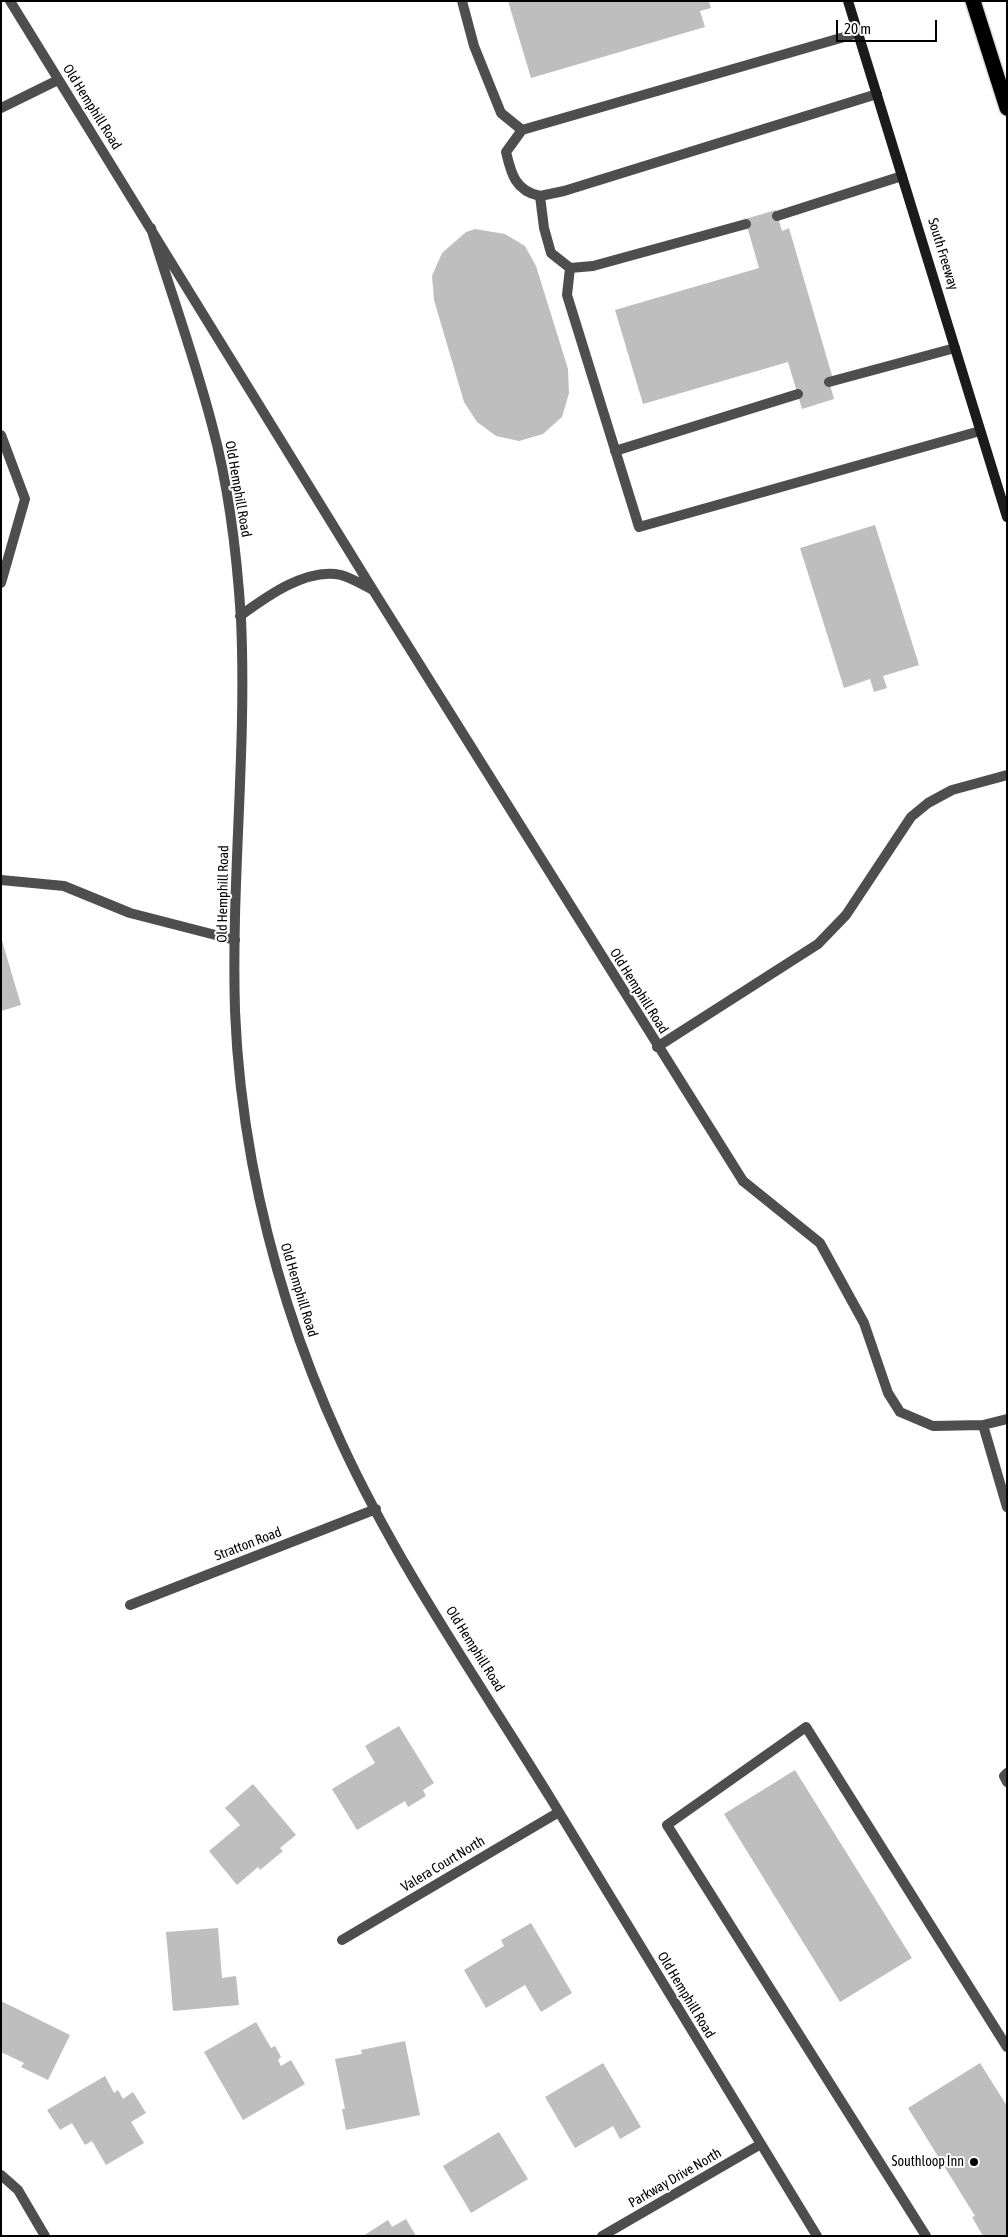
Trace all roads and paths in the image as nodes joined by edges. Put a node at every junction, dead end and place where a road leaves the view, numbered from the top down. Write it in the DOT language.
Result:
graph roads {
  1 [pos="10,1"];
  2 [pos="462,1"];
  3 [pos="848,1"];
  4 [pos="973,1"];
  5 [pos="858,33"];
  6 [pos="58,80"];
  7 [pos="877,94"];
  8 [pos="1,108"];
  9 [pos="1007,108"];
  10 [pos="522,130"];
  11 [pos="902,176"];
  12 [pos="540,196"];
  13 [pos="777,216"];
  14 [pos="746,224"];
  15 [pos="150,228"];
  16 [pos="570,268"];
  17 [pos="955,348"];
  18 [pos="829,382"];
  19 [pos="798,394"];
  20 [pos="980,431"];
  21 [pos="1,435"];
  22 [pos="615,451"];
  23 [pos="1007,517"];
  24 [pos="1,583"];
  25 [pos="373,590"];
  26 [pos="240,616"];
  27 [pos="1007,774"];
  28 [pos="1,880"];
  29 [pos="235,940"];
  30 [pos="657,1047"];
  31 [pos="1007,1420"];
  32 [pos="983,1425"];
  33 [pos="1007,1507"];
  34 [pos="376,1509"];
  35 [pos="130,1605"];
  36 [pos="1007,1773"];
  37 [pos="1007,1782"];
  38 [pos="559,1812"];
  39 [pos="342,1940"];
  40 [pos="1007,2047"];
  41 [pos="761,2144"];
  42 [pos="1,2175"];
  43 [pos="45,2236"];
  44 [pos="602,2236"];
  45 [pos="817,2236"];
  46 [pos="926,2236"];
  1 -- 6 [label="street, Old Hemphill Road"];
  2 -- 10 [label="street"];
  3 -- 5 [label="main road, South Freeway"];
  4 -- 9 [label="highway"];
  5 -- 7 [label="main road, South Freeway"];
  5 -- 10 [label="street"];
  6 -- 8 [label="street"];
  6 -- 15 [label="street, Old Hemphill Road"];
  7 -- 11 [label="main road, South Freeway"];
  7 -- 12 [label="street"];
  10 -- 12 [label="street"];
  11 -- 13 [label="street"];
  11 -- 17 [label="main road, South Freeway"];
  12 -- 16 [label="street"];
  14 -- 16 [label="street"];
  15 -- 25 [label="street, Old Hemphill Road"];
  15 -- 26 [label="street, Old Hemphill Road"];
  16 -- 22 [label="street"];
  17 -- 18 [label="street"];
  17 -- 20 [label="main road, South Freeway"];
  19 -- 22 [label="street"];
  20 -- 22 [label="street"];
  20 -- 23 [label="main road, South Freeway"];
  21 -- 24 [label="street"];
  25 -- 26 [label="street"];
  25 -- 30 [label="street, Old Hemphill Road"];
  26 -- 29 [label="street, Old Hemphill Road"];
  27 -- 30 [label="street"];
  28 -- 29 [label="street"];
  29 -- 34 [label="street, Old Hemphill Road"];
  30 -- 32 [label="street, Old Hemphill Road"];
  31 -- 32 [label="street, Old Hemphill Road"];
  32 -- 33 [label="street"];
  34 -- 35 [label="street, Stratton Road"];
  34 -- 38 [label="street, Old Hemphill Road"];
  36 -- 37 [label="street"];
  38 -- 39 [label="street, Valera Court North"];
  38 -- 41 [label="street, Old Hemphill Road"];
  40 -- 46 [label="street"];
  41 -- 44 [label="street, Parkway Drive North"];
  41 -- 45 [label="street, Old Hemphill Road"];
  42 -- 43 [label="street"];
}
